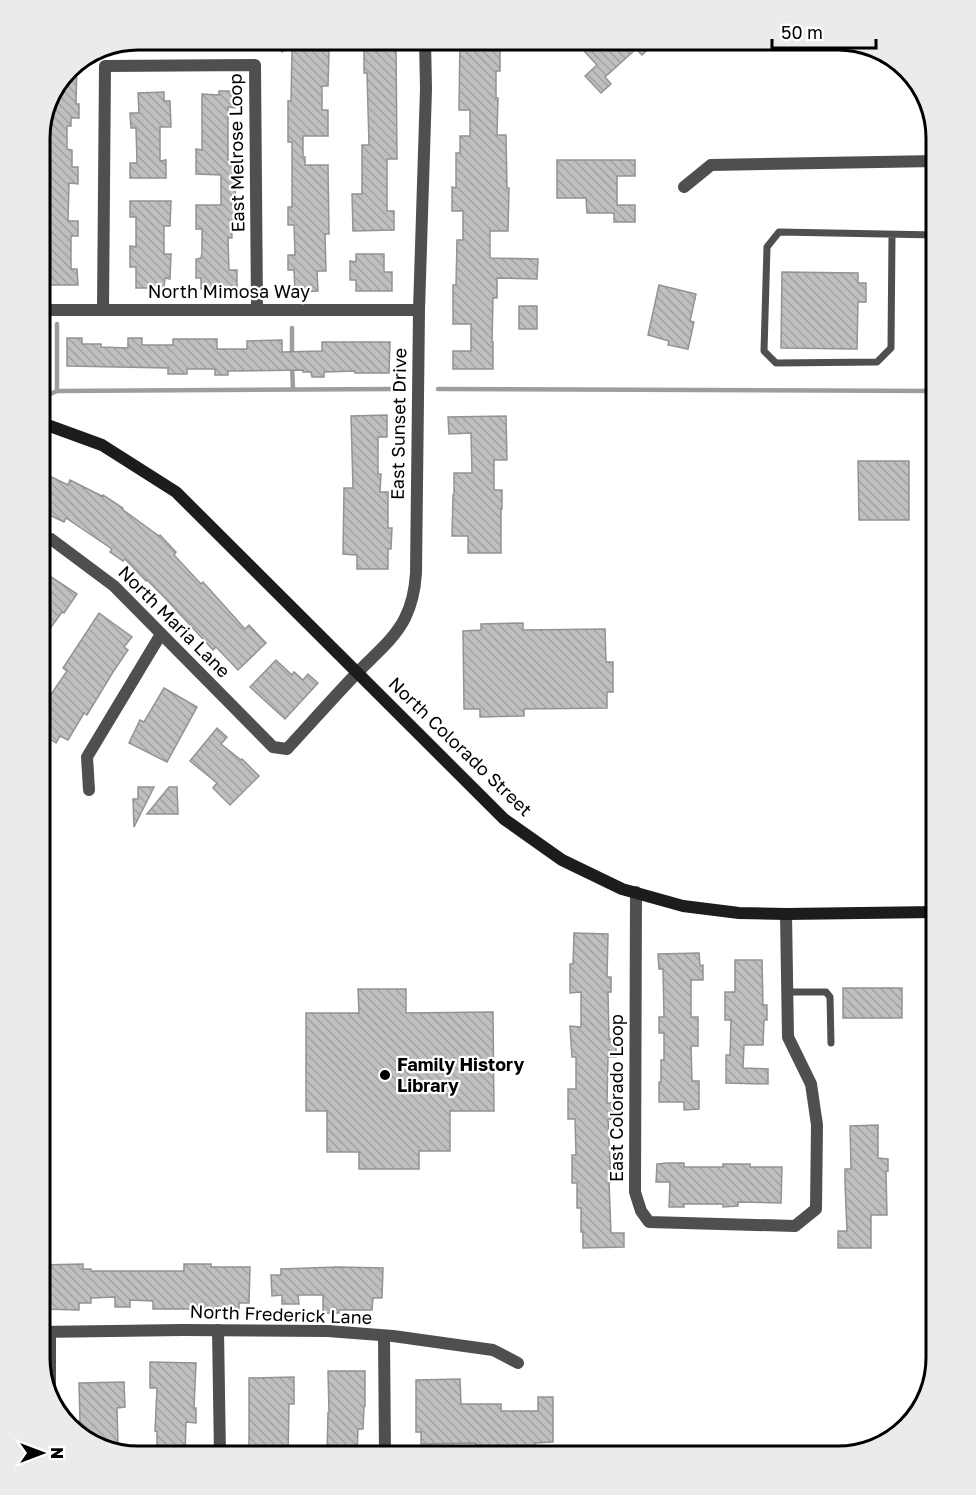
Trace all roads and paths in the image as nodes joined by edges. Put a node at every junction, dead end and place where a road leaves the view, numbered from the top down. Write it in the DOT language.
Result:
graph roads {
  1 [pos="425,50"];
  2 [pos="926,161"];
  3 [pos="684,187"];
  4 [pos="892,235"];
  5 [pos="926,235"];
  6 [pos="50,310"];
  7 [pos="103,310"];
  8 [pos="257,310"];
  9 [pos="419,310"];
  10 [pos="50,426"];
  11 [pos="50,539"];
  12 [pos="161,634"];
  13 [pos="357,673"];
  14 [pos="273,747"];
  15 [pos="89,790"];
  16 [pos="636,892"];
  17 [pos="926,912"];
  18 [pos="786,914"];
  19 [pos="787,992"];
  20 [pos="831,1043"];
  21 [pos="218,1330"];
  22 [pos="50,1332"];
  23 [pos="384,1336"];
  24 [pos="518,1363"];
  25 [pos="220,1445"];
  26 [pos="385,1445"];
  1 -- 9 [label="street, East Sunset Drive"];
  2 -- 3 [label="street"];
  4 -- 4 [label="lane"];
  4 -- 5 [label="lane"];
  6 -- 7 [label="street, North Mimosa Way"];
  7 -- 8 [label="street, North Mimosa Way"];
  7 -- 8 [label="street, East Melrose Loop"];
  8 -- 9 [label="street, North Mimosa Way"];
  9 -- 13 [label="street, East Sunset Drive"];
  10 -- 13 [label="street, North Colorado Street"];
  11 -- 12 [label="street, North Maria Lane"];
  12 -- 14 [label="street, North Maria Lane"];
  12 -- 15 [label="street"];
  13 -- 14 [label="street, East Sunset Drive"];
  13 -- 16 [label="street, North Colorado Street"];
  16 -- 18 [label="street, North Colorado Street"];
  16 -- 19 [label="street, East Colorado Loop"];
  17 -- 18 [label="street, North Colorado Street"];
  18 -- 19 [label="street, East Colorado Loop"];
  19 -- 20 [label="lane"];
  21 -- 22 [label="street, North Frederick Lane"];
  21 -- 23 [label="street, North Frederick Lane"];
  21 -- 25 [label="street"];
  23 -- 24 [label="street, North Frederick Lane"];
  23 -- 26 [label="street"];
}
